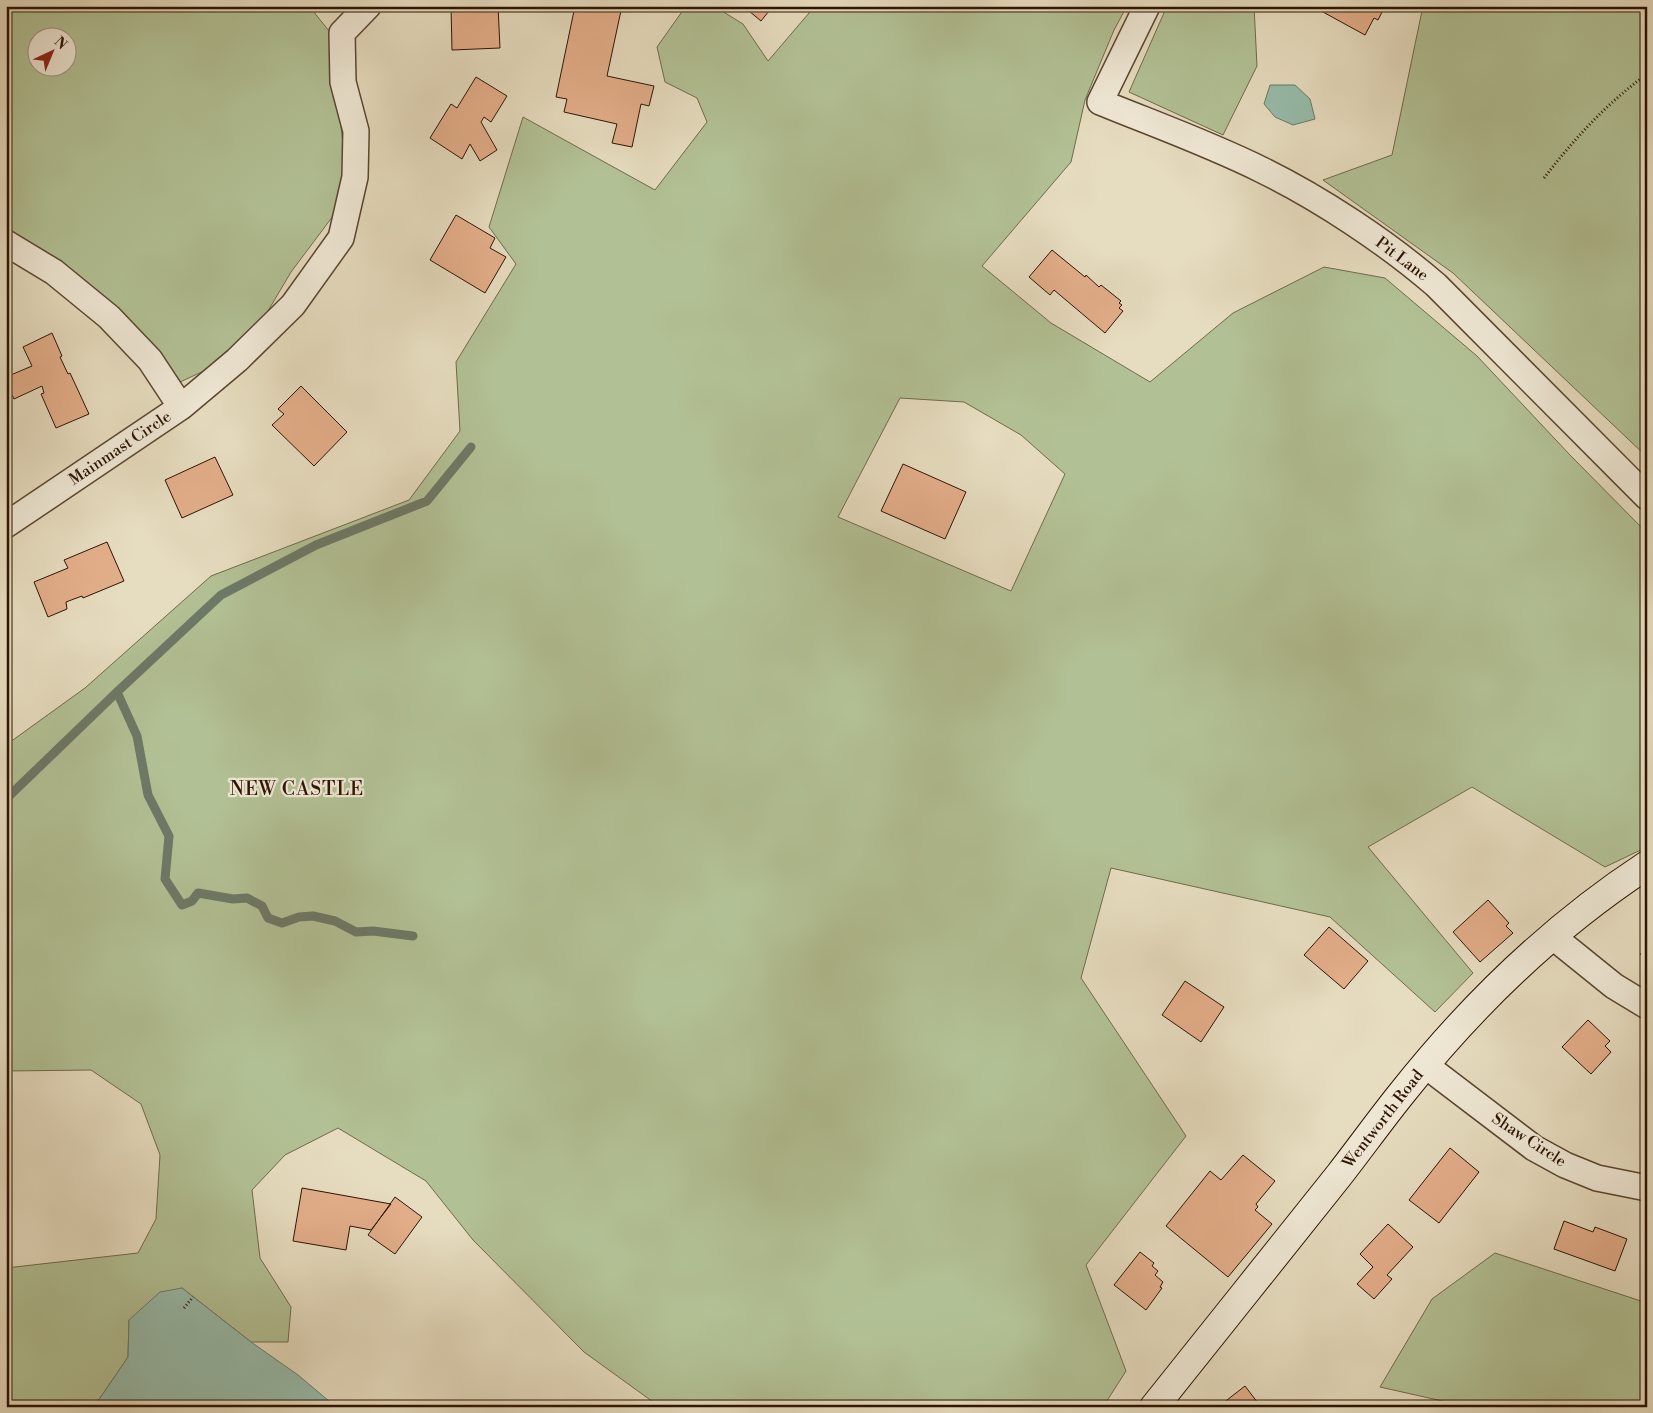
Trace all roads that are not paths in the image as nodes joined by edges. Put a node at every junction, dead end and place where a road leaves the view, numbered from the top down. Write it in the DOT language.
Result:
graph roads {
  1 [pos="368,6"];
  2 [pos="1147,6"];
  3 [pos="6,243"];
  4 [pos="181,407"];
  5 [pos="1647,497"];
  6 [pos="6,525"];
  7 [pos="1647,865"];
  8 [pos="1552,936"];
  9 [pos="1647,1006"];
  10 [pos="1425,1065"];
  11 [pos="1647,1188"];
  12 [pos="1154,1407"];
  1 -- 4 [label="street"];
  2 -- 5 [label="street, Pit Lane"];
  3 -- 4 [label="street, Mainmast Circle"];
  4 -- 6 [label="street, Mainmast Circle"];
  7 -- 8 [label="main road, Wentworth Road"];
  8 -- 9 [label="street"];
  8 -- 10 [label="main road, Wentworth Road"];
  10 -- 11 [label="street, Shaw Circle"];
  10 -- 12 [label="main road, Wentworth Road"];
}
